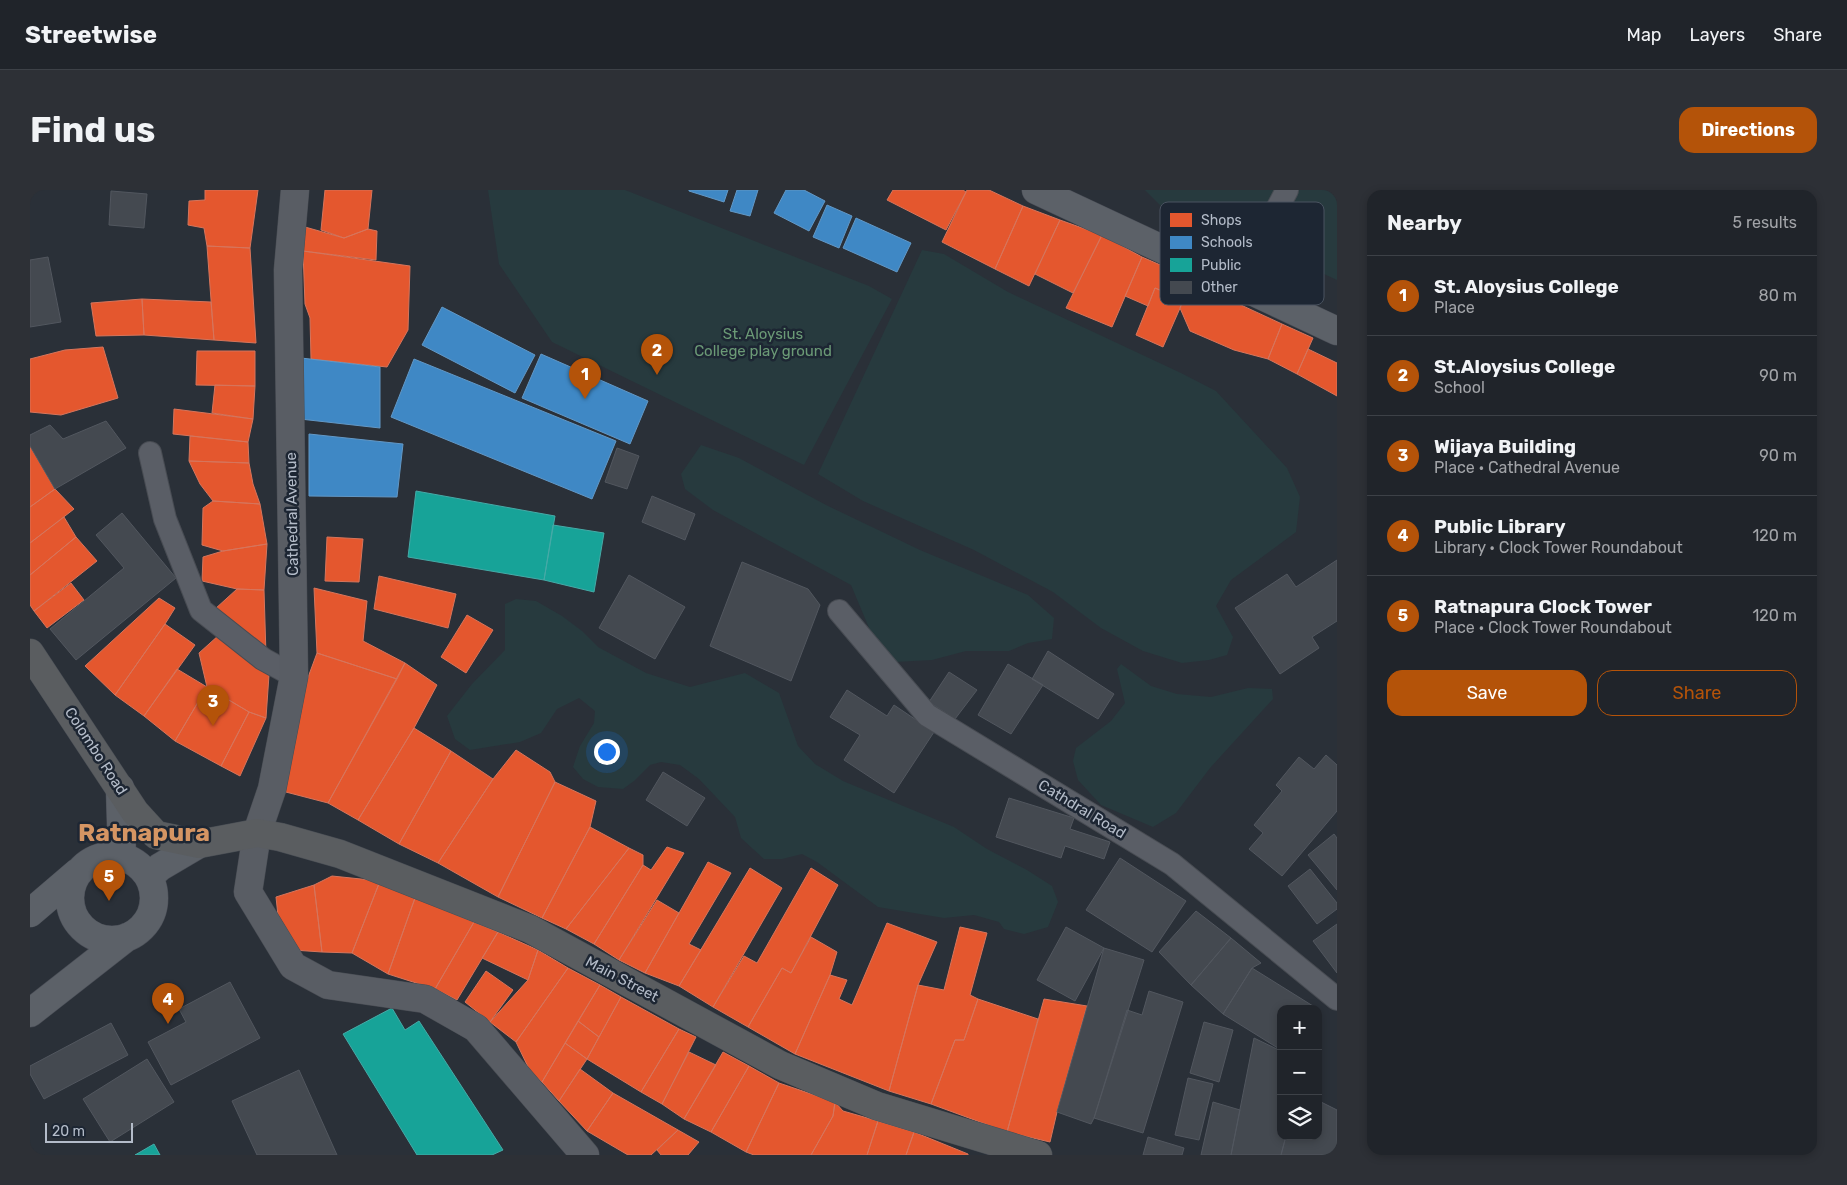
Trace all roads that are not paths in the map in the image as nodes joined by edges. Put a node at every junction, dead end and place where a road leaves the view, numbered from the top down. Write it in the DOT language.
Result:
graph roads {
  1 [pos="294,190"];
  2 [pos="1036,190"];
  3 [pos="1287,190"];
  4 [pos="1281,202"];
  5 [pos="1160,248"];
  6 [pos="1282,305"];
  7 [pos="1337,331"];
  8 [pos="150,453"];
  9 [pos="839,611"];
  10 [pos="30,653"];
  11 [pos="294,676"];
  12 [pos="120,788"];
  13 [pos="257,833"];
  14 [pos="200,844"];
  15 [pos="122,857"];
  16 [pos="78,872"];
  17 [pos="149,877"];
  18 [pos="30,913"];
  19 [pos="127,937"];
  20 [pos="1337,999"];
  21 [pos="30,1013"];
  22 [pos="585,1155"];
  23 [pos="1038,1155"];
  1 -- 11 [label="street, Cathedral Avenue"];
  2 -- 5 [label="main road"];
  3 -- 4 [label="street"];
  6 -- 7 [label="main road"];
  8 -- 11 [label="street"];
  9 -- 20 [label="street, Cathdral Road"];
  10 -- 12 [label="highway, Colombo Road"];
  11 -- 13 [label="street, Cathedral Avenue"];
  12 -- 14 [label="highway, Colombo Road"];
  12 -- 15 [label="main road"];
  13 -- 14 [label="highway, Main Street"];
  13 -- 22 [label="street, Cathedral Avenue"];
  13 -- 23 [label="highway, Main Street"];
  14 -- 17 [label="main road"];
  15 -- 16 [label="main road"];
  15 -- 17 [label="main road"];
  16 -- 18 [label="main road"];
  16 -- 19 [label="main road"];
  17 -- 19 [label="main road"];
  19 -- 21 [label="main road"];
}
